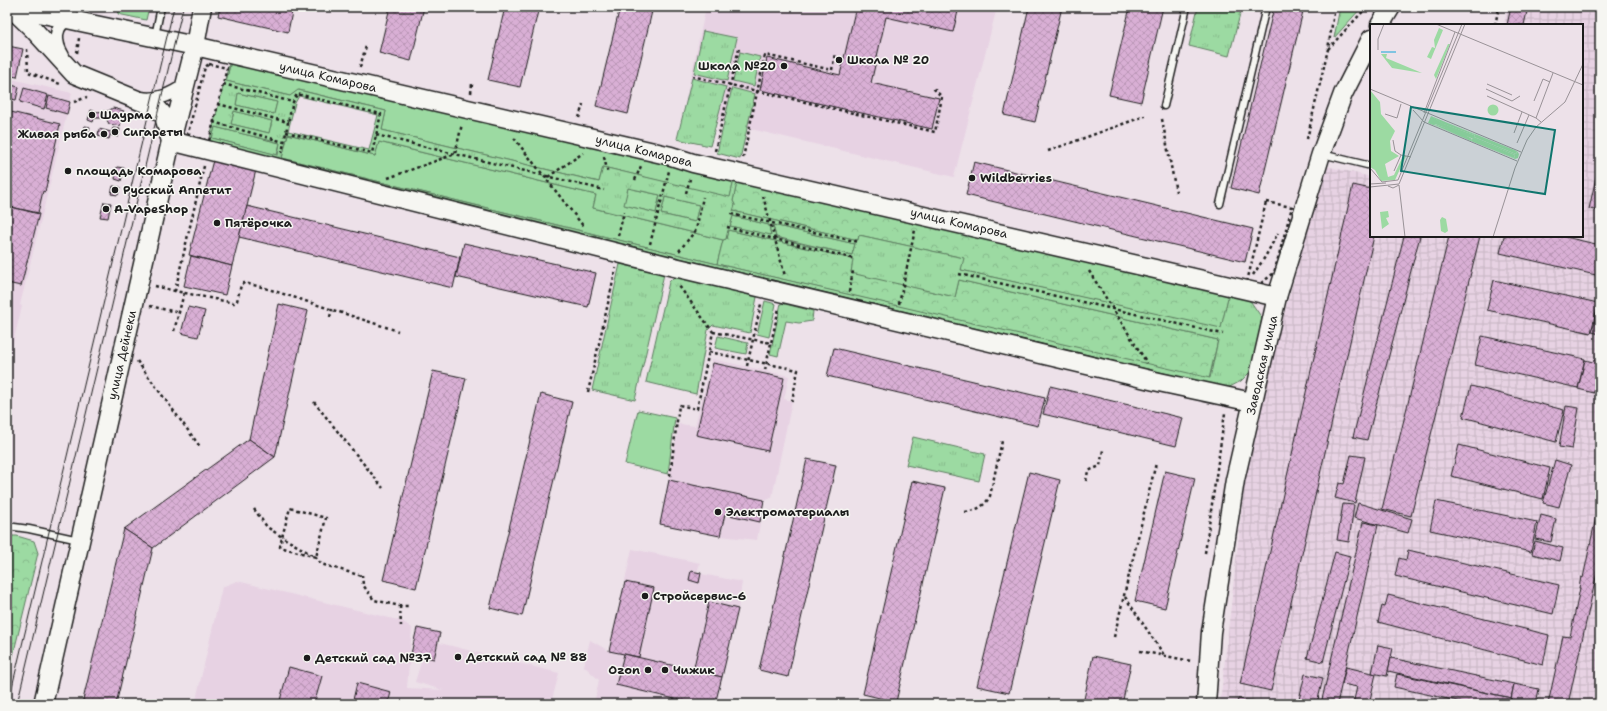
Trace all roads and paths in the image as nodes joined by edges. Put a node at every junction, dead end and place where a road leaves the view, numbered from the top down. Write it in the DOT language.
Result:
graph roads {
  1 [pos="10,7"];
  2 [pos="161,7"];
  3 [pos="202,7"];
  4 [pos="1188,7"];
  5 [pos="1266,7"];
  6 [pos="1336,7"];
  7 [pos="1367,7"];
  8 [pos="1391,7"];
  9 [pos="1499,7"];
  10 [pos="72,19"];
  11 [pos="1381,24"];
  12 [pos="1494,24"];
  13 [pos="154,38"];
  14 [pos="1370,41"];
  15 [pos="194,46"];
  16 [pos="366,46"];
  17 [pos="739,48"];
  18 [pos="1328,49"];
  19 [pos="835,53"];
  20 [pos="352,66"];
  21 [pos="692,76"];
  22 [pos="83,79"];
  23 [pos="223,84"];
  24 [pos="472,84"];
  25 [pos="185,85"];
  26 [pos="730,85"];
  27 [pos="932,87"];
  28 [pos="757,91"];
  29 [pos="115,92"];
  30 [pos="470,96"];
  31 [pos="293,102"];
  32 [pos="218,104"];
  33 [pos="583,104"];
  34 [pos="1164,106"];
  35 [pos="1145,116"];
  36 [pos="464,119"];
  37 [pos="1162,119"];
  38 [pos="586,121"];
  39 [pos="213,122"];
  40 [pos="288,122"];
  41 [pos="286,132"];
  42 [pos="376,135"];
  43 [pos="514,137"];
  44 [pos="1307,139"];
  45 [pos="171,141"];
  46 [pos="284,142"];
  47 [pos="585,151"];
  48 [pos="1048,151"];
  49 [pos="714,152"];
  50 [pos="455,154"];
  51 [pos="1321,154"];
  52 [pos="281,159"];
  53 [pos="743,159"];
  54 [pos="205,164"];
  55 [pos="670,166"];
  56 [pos="1370,166"];
  57 [pos="548,177"];
  58 [pos="758,178"];
  59 [pos="382,180"];
  60 [pos="604,190"];
  61 [pos="1176,192"];
  62 [pos="703,197"];
  63 [pos="1293,199"];
  64 [pos="1220,204"];
  65 [pos="1292,207"];
  66 [pos="624,212"];
  67 [pos="731,214"];
  68 [pos="919,214"];
  69 [pos="770,223"];
  70 [pos="727,227"];
  71 [pos="587,230"];
  72 [pos="775,239"];
  73 [pos="617,242"];
  74 [pos="859,242"];
  75 [pos="648,250"];
  76 [pos="675,256"];
  77 [pos="855,258"];
  78 [pos="1085,265"];
  79 [pos="616,267"];
  80 [pos="853,271"];
  81 [pos="959,274"];
  82 [pos="785,277"];
  83 [pos="156,278"];
  84 [pos="678,284"];
  85 [pos="154,286"];
  86 [pos="176,291"];
  87 [pos="153,293"];
  88 [pos="184,293"];
  89 [pos="1278,297"];
  90 [pos="847,299"];
  91 [pos="151,300"];
  92 [pos="761,303"];
  93 [pos="779,307"];
  94 [pos="332,309"];
  95 [pos="898,310"];
  96 [pos="180,313"];
  97 [pos="330,317"];
  98 [pos="174,331"];
  99 [pos="398,331"];
  100 [pos="713,332"];
  101 [pos="1223,334"];
  102 [pos="753,340"];
  103 [pos="771,343"];
  104 [pos="709,352"];
  105 [pos="748,360"];
  106 [pos="766,364"];
  107 [pos="747,366"];
  108 [pos="134,368"];
  109 [pos="765,370"];
  110 [pos="1159,382"];
  111 [pos="588,392"];
  112 [pos="792,401"];
  113 [pos="314,402"];
  114 [pos="1252,402"];
  115 [pos="1002,441"];
  116 [pos="201,448"];
  117 [pos="1103,450"];
  118 [pos="1156,463"];
  119 [pos="670,476"];
  120 [pos="1086,481"];
  121 [pos="383,488"];
  122 [pos="254,510"];
  123 [pos="965,512"];
  124 [pos="7,526"];
  125 [pos="282,537"];
  126 [pos="80,540"];
  127 [pos="316,557"];
  128 [pos="1125,597"];
  129 [pos="400,606"];
  130 [pos="410,606"];
  131 [pos="401,626"];
  132 [pos="1114,637"];
  133 [pos="1140,651"];
  134 [pos="1164,655"];
  135 [pos="1191,661"];
  136 [pos="43,704"];
  137 [pos="1206,704"];
  1 -- 10 [label="street, улица Комарова"];
  1 -- 22 [label="street"];
  2 -- 13 [label="lane"];
  3 -- 15 [label="street, улица Дейнеки"];
  4 -- 34 [label="lane"];
  5 -- 64 [label="lane"];
  6 -- 18 [label="path"];
  7 -- 18 [label="path"];
  8 -- 11 [label="street"];
  9 -- 12 [label="path"];
  10 -- 13 [label="street, улица Комарова"];
  10 -- 22 [label="street"];
  13 -- 15 [label="street, улица Комарова"];
  14 -- 51 [label="street, Заводская улица"];
  15 -- 25 [label="street, улица Дейнеки"];
  15 -- 58 [label="street, улица Комарова"];
  16 -- 20 [label="path"];
  17 -- 26 [label="path"];
  18 -- 44 [label="path"];
  19 -- 28 [label="path"];
  21 -- 26 [label="path"];
  22 -- 29 [label="street"];
  23 -- 31 [label="path"];
  23 -- 32 [label="path"];
  23 -- 39 [label="path"];
  24 -- 30 [label="path"];
  25 -- 29 [label="street"];
  25 -- 45 [label="street, улица Дейнеки"];
  26 -- 28 [label="path"];
  26 -- 49 [label="path"];
  27 -- 28 [label="path"];
  28 -- 53 [label="path"];
  29 -- 45 [label="street"];
  31 -- 40 [label="path"];
  31 -- 42 [label="path"];
  32 -- 39 [label="path"];
  32 -- 40 [label="path"];
  33 -- 38 [label="path"];
  35 -- 48 [label="path"];
  36 -- 50 [label="path"];
  37 -- 61 [label="path"];
  39 -- 46 [label="path"];
  40 -- 41 [label="path"];
  41 -- 42 [label="path"];
  41 -- 46 [label="path"];
  42 -- 50 [label="path"];
  43 -- 71 [label="path"];
  45 -- 110 [label="street"];
  45 -- 126 [label="street, улица Дейнеки"];
  46 -- 52 [label="path"];
  47 -- 57 [label="path"];
  50 -- 57 [label="path"];
  50 -- 59 [label="path"];
  51 -- 56 [label="lane"];
  51 -- 89 [label="street, Заводская улица"];
  54 -- 86 [label="path"];
  55 -- 75 [label="path"];
  57 -- 60 [label="path"];
  58 -- 68 [label="street, улица Комарова"];
  58 -- 69 [label="path"];
  62 -- 76 [label="path"];
  63 -- 65 [label="path"];
  65 -- 65 [label="path"];
  66 -- 73 [label="path"];
  67 -- 69 [label="path"];
  68 -- 89 [label="street, улица Комарова"];
  68 -- 95 [label="path"];
  69 -- 72 [label="path"];
  69 -- 74 [label="path"];
  70 -- 72 [label="path"];
  72 -- 77 [label="path"];
  72 -- 82 [label="path"];
  78 -- 110 [label="path"];
  79 -- 111 [label="path"];
  80 -- 90 [label="path"];
  81 -- 101 [label="path"];
  83 -- 85 [label="path"];
  84 -- 100 [label="path"];
  85 -- 86 [label="path"];
  85 -- 87 [label="path"];
  86 -- 88 [label="path"];
  88 -- 94 [label="path"];
  88 -- 96 [label="path"];
  89 -- 114 [label="street, Заводская улица"];
  91 -- 96 [label="path"];
  92 -- 102 [label="path"];
  93 -- 103 [label="path"];
  94 -- 97 [label="path"];
  94 -- 99 [label="path"];
  96 -- 98 [label="path"];
  100 -- 102 [label="path"];
  100 -- 104 [label="path"];
  102 -- 103 [label="path"];
  102 -- 105 [label="path"];
  103 -- 106 [label="path"];
  104 -- 105 [label="path"];
  104 -- 119 [label="path"];
  105 -- 106 [label="path"];
  105 -- 107 [label="path"];
  106 -- 109 [label="path"];
  106 -- 112 [label="path"];
  108 -- 116 [label="path"];
  110 -- 114 [label="street"];
  113 -- 121 [label="path"];
  114 -- 137 [label="street, Заводская улица"];
  115 -- 123 [label="path"];
  117 -- 120 [label="path"];
  118 -- 128 [label="path"];
  122 -- 125 [label="path"];
  124 -- 126 [label="lane"];
  125 -- 127 [label="path"];
  125 -- 127 [label="path"];
  125 -- 127 [label="path"];
  126 -- 136 [label="street, улица Дейнеки"];
  127 -- 129 [label="path"];
  128 -- 132 [label="path"];
  128 -- 134 [label="path"];
  129 -- 130 [label="path"];
  129 -- 131 [label="path"];
  133 -- 134 [label="path"];
  134 -- 135 [label="path"];
}
